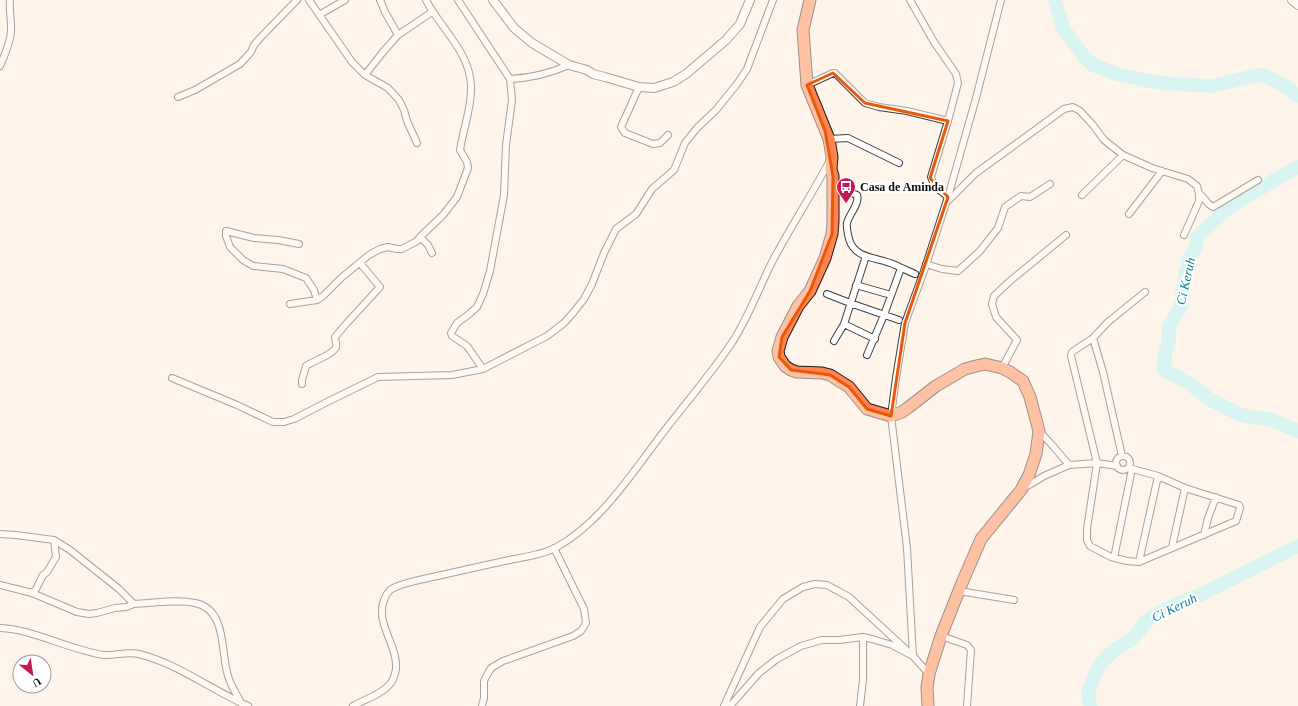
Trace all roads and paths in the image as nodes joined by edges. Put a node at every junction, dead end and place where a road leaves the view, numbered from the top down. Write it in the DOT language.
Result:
graph roads {
  1 [pos="10,0"];
  2 [pos="297,0"];
  3 [pos="345,0"];
  4 [pos="380,0"];
  5 [pos="426,0"];
  6 [pos="458,0"];
  7 [pos="493,0"];
  8 [pos="773,0"];
  9 [pos="810,0"];
  10 [pos="910,0"];
  11 [pos="1001,0"];
  12 [pos="1292,0"];
  13 [pos="312,1"];
  14 [pos="748,1"];
  15 [pos="1298,5"];
  16 [pos="432,12"];
  17 [pos="319,15"];
  18 [pos="398,35"];
  19 [pos="570,65"];
  20 [pos="0,66"];
  21 [pos="365,76"];
  22 [pos="510,79"];
  23 [pos="807,85"];
  24 [pos="639,87"];
  25 [pos="178,97"];
  26 [pos="948,122"];
  27 [pos="668,135"];
  28 [pos="829,139"];
  29 [pos="417,143"];
  30 [pos="1123,155"];
  31 [pos="832,157"];
  32 [pos="899,163"];
  33 [pos="1162,171"];
  34 [pos="1258,180"];
  35 [pos="1050,184"];
  36 [pos="833,190"];
  37 [pos="1199,194"];
  38 [pos="1082,196"];
  39 [pos="948,197"];
  40 [pos="945,205"];
  41 [pos="1129,214"];
  42 [pos="1066,235"];
  43 [pos="1184,235"];
  44 [pos="420,238"];
  45 [pos="299,244"];
  46 [pos="432,253"];
  47 [pos="866,256"];
  48 [pos="360,263"];
  49 [pos="926,264"];
  50 [pos="901,268"];
  51 [pos="915,274"];
  52 [pos="856,285"];
  53 [pos="1146,292"];
  54 [pos="827,294"];
  55 [pos="891,295"];
  56 [pos="317,300"];
  57 [pos="290,304"];
  58 [pos="850,304"];
  59 [pos="884,316"];
  60 [pos="899,320"];
  61 [pos="844,324"];
  62 [pos="875,338"];
  63 [pos="1092,338"];
  64 [pos="834,341"];
  65 [pos="867,355"];
  66 [pos="1002,368"];
  67 [pos="483,370"];
  68 [pos="172,378"];
  69 [pos="302,384"];
  70 [pos="891,416"];
  71 [pos="1038,431"];
  72 [pos="1122,456"];
  73 [pos="1097,463"];
  74 [pos="1069,465"];
  75 [pos="1117,466"];
  76 [pos="1130,468"];
  77 [pos="1158,476"];
  78 [pos="1185,488"];
  79 [pos="1021,490"];
  80 [pos="1216,497"];
  81 [pos="0,534"];
  82 [pos="1204,535"];
  83 [pos="54,540"];
  84 [pos="1172,547"];
  85 [pos="554,548"];
  86 [pos="1114,558"];
  87 [pos="1139,562"];
  88 [pos="0,585"];
  89 [pos="959,591"];
  90 [pos="32,593"];
  91 [pos="1014,600"];
  92 [pos="134,604"];
  93 [pos="0,628"];
  94 [pos="942,636"];
  95 [pos="863,637"];
  96 [pos="913,656"];
  97 [pos="929,674"];
  98 [pos="241,703"];
  99 [pos="248,706"];
  100 [pos="353,706"];
  101 [pos="482,706"];
  102 [pos="724,706"];
  103 [pos="730,706"];
  104 [pos="860,706"];
  105 [pos="928,706"];
  106 [pos="967,706"];
  1 -- 20 [label="street"];
  2 -- 25 [label="street"];
  3 -- 17 [label="street"];
  4 -- 18 [label="street"];
  5 -- 16 [label="street"];
  6 -- 22 [label="street"];
  7 -- 19 [label="street"];
  8 -- 67 [label="street"];
  9 -- 23 [label="highway"];
  10 -- 26 [label="street"];
  11 -- 39 [label="street"];
  12 -- 15 [label="street"];
  13 -- 17 [label="street"];
  14 -- 24 [label="street"];
  16 -- 18 [label="street"];
  16 -- 44 [label="street"];
  17 -- 21 [label="street"];
  18 -- 21 [label="street"];
  19 -- 22 [label="street"];
  19 -- 24 [label="street"];
  21 -- 29 [label="street"];
  22 -- 67 [label="street"];
  23 -- 26 [label="street"];
  23 -- 28 [label="highway"];
  24 -- 27 [label="street"];
  26 -- 39 [label="street"];
  28 -- 31 [label="highway"];
  28 -- 32 [label="street"];
  30 -- 33 [label="street"];
  30 -- 38 [label="street"];
  30 -- 40 [label="street"];
  31 -- 36 [label="highway"];
  31 -- 85 [label="street"];
  33 -- 37 [label="street"];
  33 -- 41 [label="street"];
  34 -- 37 [label="street"];
  35 -- 49 [label="street"];
  36 -- 47 [label="street"];
  36 -- 70 [label="highway"];
  37 -- 43 [label="street"];
  39 -- 40 [label="street"];
  40 -- 49 [label="street"];
  42 -- 66 [label="street"];
  44 -- 46 [label="street"];
  44 -- 48 [label="street"];
  45 -- 56 [label="street"];
  47 -- 50 [label="street"];
  47 -- 52 [label="street"];
  48 -- 56 [label="street"];
  48 -- 69 [label="street"];
  49 -- 70 [label="street"];
  50 -- 51 [label="street"];
  50 -- 55 [label="street"];
  52 -- 55 [label="street"];
  52 -- 58 [label="street"];
  53 -- 63 [label="street"];
  54 -- 58 [label="street"];
  55 -- 59 [label="street"];
  56 -- 57 [label="street"];
  58 -- 59 [label="street"];
  58 -- 61 [label="street"];
  59 -- 60 [label="street"];
  59 -- 62 [label="street"];
  61 -- 62 [label="street"];
  61 -- 64 [label="street"];
  62 -- 65 [label="street"];
  63 -- 72 [label="street"];
  63 -- 73 [label="street"];
  66 -- 70 [label="highway"];
  66 -- 71 [label="highway"];
  67 -- 68 [label="street"];
  70 -- 96 [label="street"];
  71 -- 74 [label="street"];
  71 -- 79 [label="highway"];
  72 -- 75 [label="street"];
  72 -- 76 [label="street"];
  73 -- 74 [label="street"];
  73 -- 75 [label="street"];
  73 -- 86 [label="street"];
  74 -- 79 [label="street"];
  75 -- 76 [label="street"];
  76 -- 77 [label="street"];
  76 -- 86 [label="street"];
  77 -- 78 [label="street"];
  77 -- 87 [label="street"];
  78 -- 80 [label="street"];
  78 -- 84 [label="street"];
  79 -- 89 [label="highway"];
  80 -- 82 [label="street"];
  80 -- 82 [label="street"];
  81 -- 83 [label="street"];
  82 -- 84 [label="street"];
  83 -- 90 [label="street"];
  83 -- 92 [label="street"];
  84 -- 87 [label="street"];
  85 -- 100 [label="street"];
  85 -- 101 [label="street"];
  86 -- 87 [label="street"];
  88 -- 90 [label="street"];
  89 -- 91 [label="street"];
  89 -- 94 [label="highway"];
  90 -- 92 [label="street"];
  92 -- 98 [label="street"];
  93 -- 98 [label="street"];
  94 -- 97 [label="highway"];
  94 -- 106 [label="street"];
  95 -- 96 [label="street"];
  95 -- 103 [label="street"];
  95 -- 104 [label="street"];
  96 -- 97 [label="street"];
  96 -- 102 [label="street"];
  97 -- 105 [label="highway"];
  98 -- 99 [label="street"];
}
